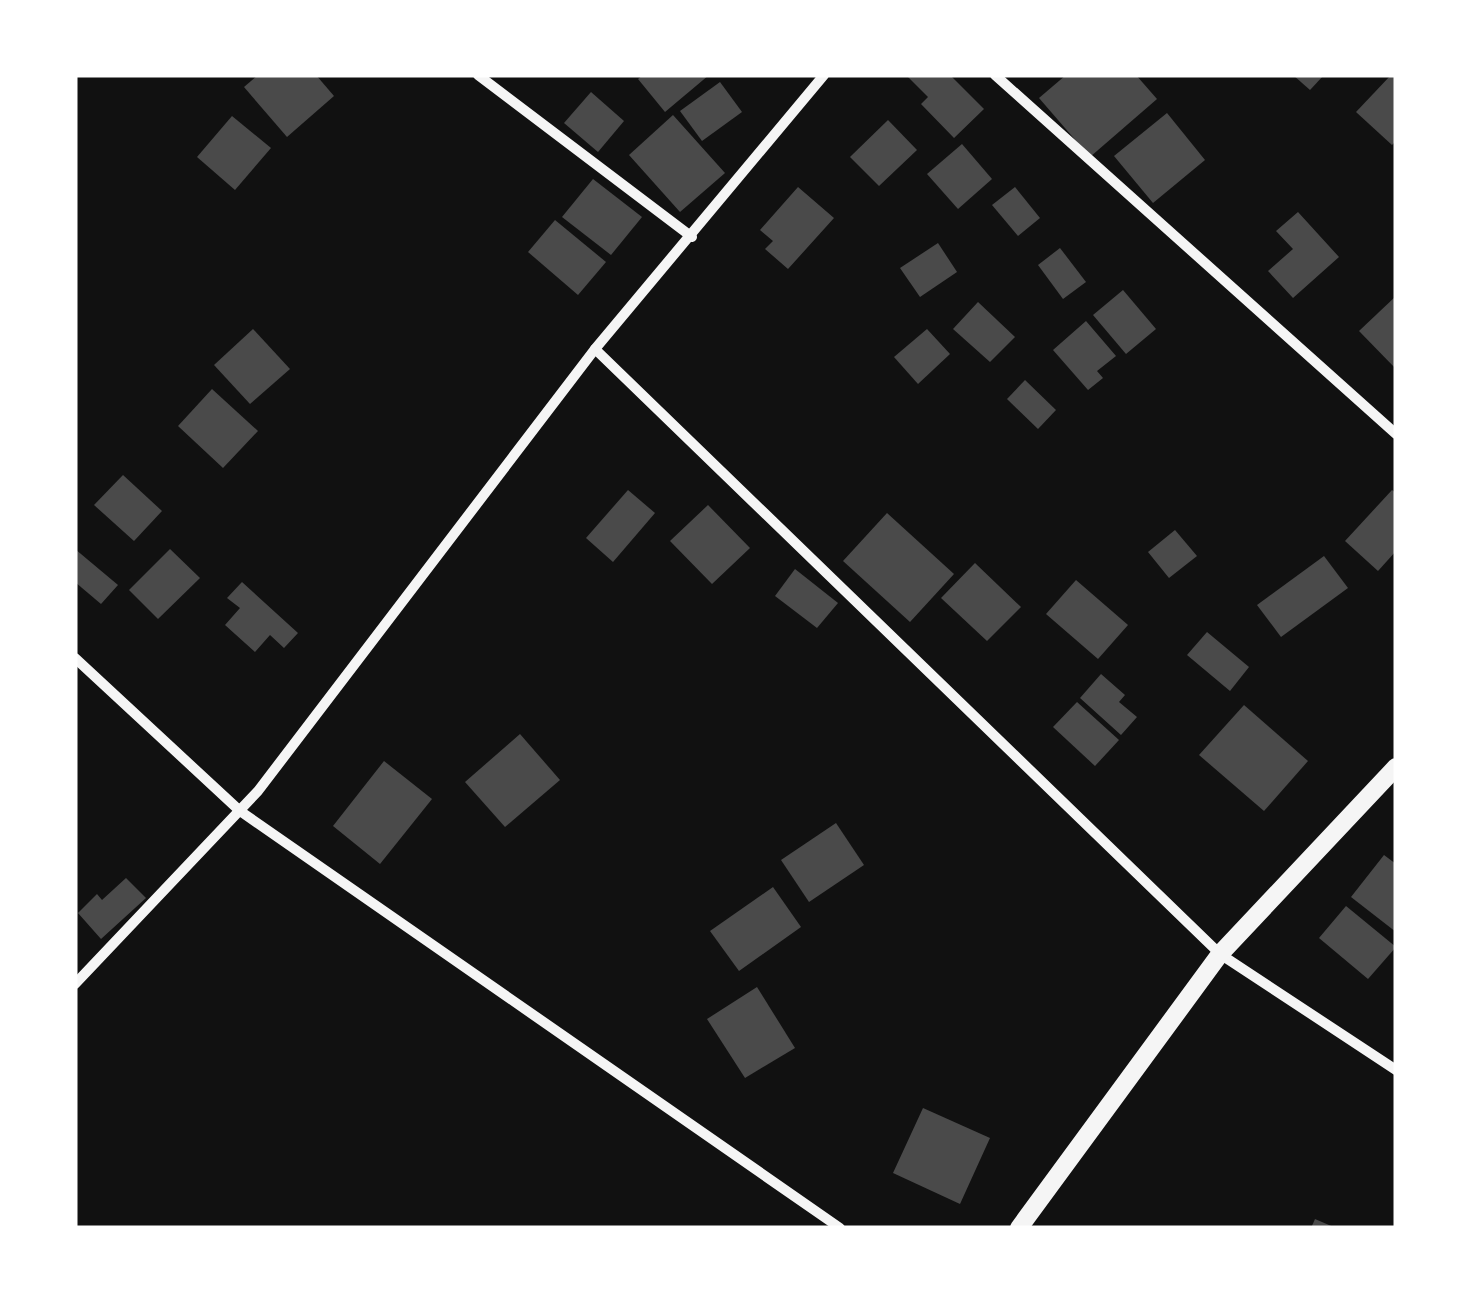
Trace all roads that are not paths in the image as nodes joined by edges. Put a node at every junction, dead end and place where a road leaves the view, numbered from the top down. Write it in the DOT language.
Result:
graph roads {
  1 [pos="478,75"];
  2 [pos="824,75"];
  3 [pos="995,75"];
  4 [pos="692,237"];
  5 [pos="595,348"];
  6 [pos="1396,434"];
  7 [pos="75,658"];
  8 [pos="1396,767"];
  9 [pos="240,810"];
  10 [pos="1220,954"];
  11 [pos="75,984"];
  12 [pos="1396,1070"];
  13 [pos="840,1228"];
  14 [pos="1018,1228"];
  1 -- 4 [label="street"];
  2 -- 4 [label="street"];
  3 -- 6 [label="street"];
  4 -- 5 [label="street"];
  5 -- 9 [label="street"];
  5 -- 10 [label="street"];
  7 -- 9 [label="street"];
  8 -- 10 [label="street"];
  9 -- 11 [label="street"];
  9 -- 13 [label="street"];
  10 -- 12 [label="street"];
  10 -- 14 [label="street"];
}
